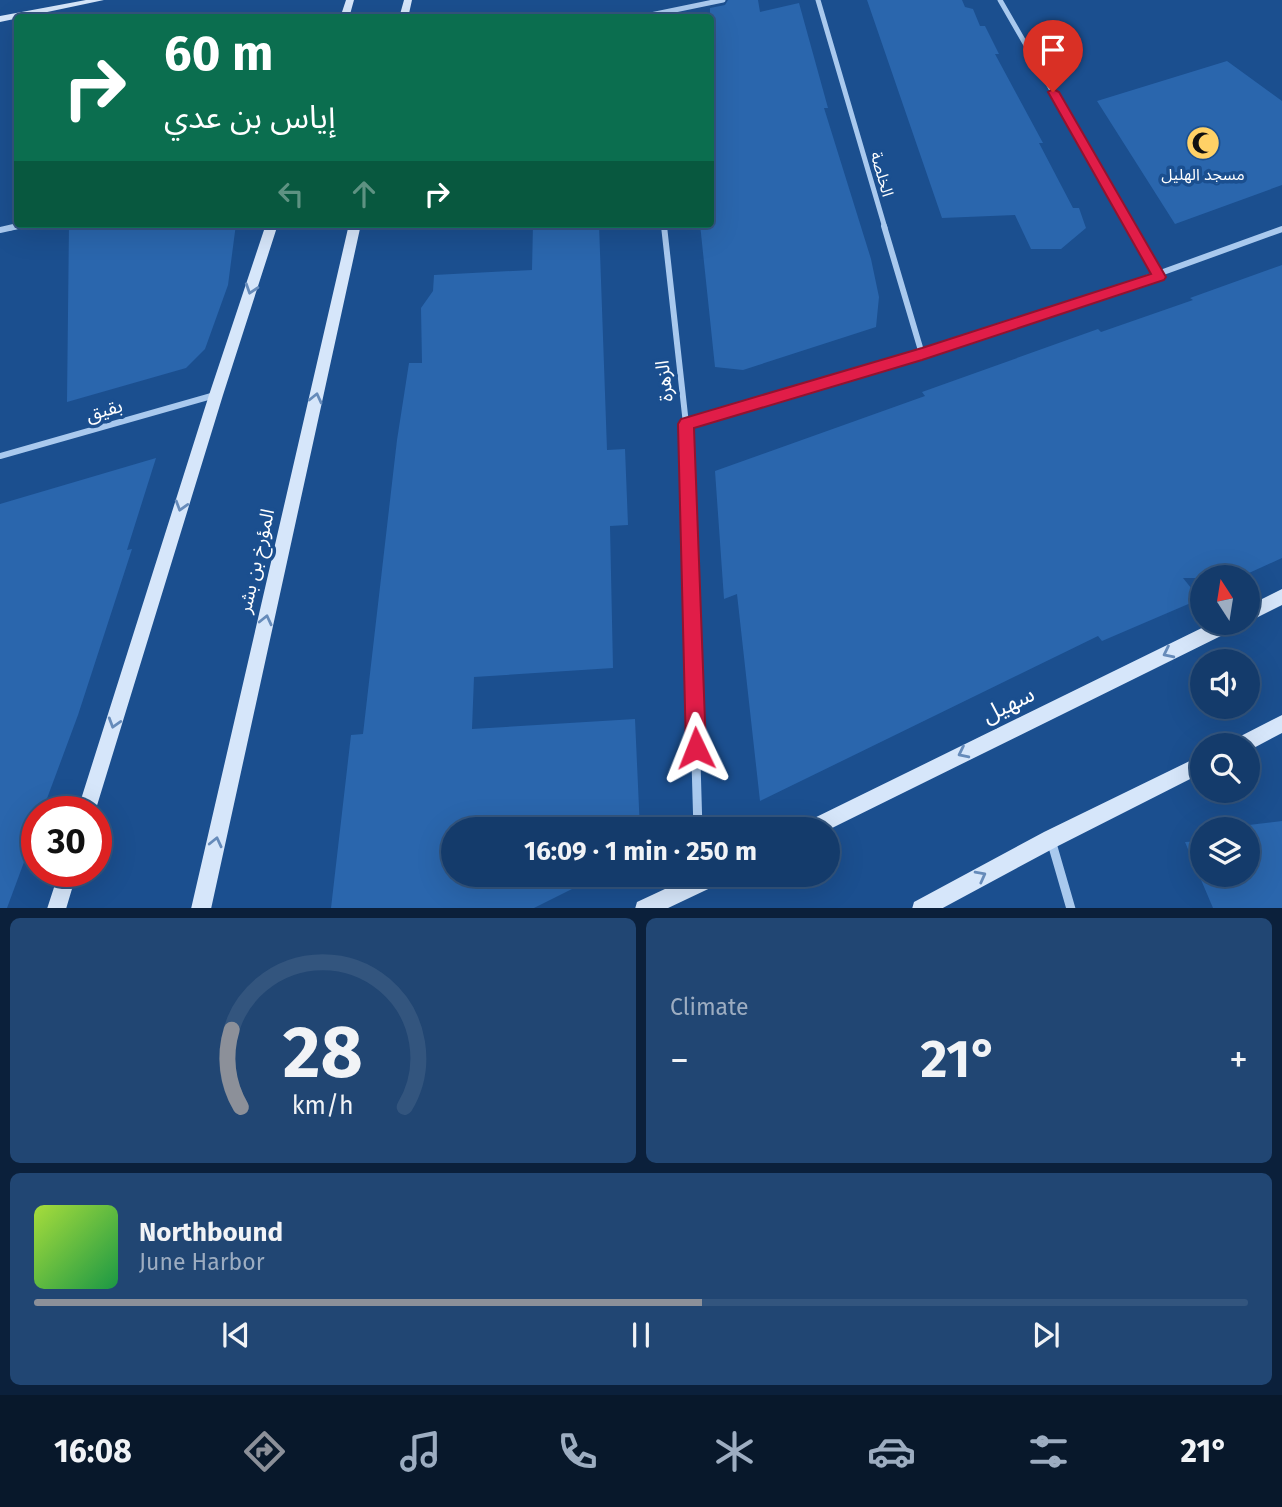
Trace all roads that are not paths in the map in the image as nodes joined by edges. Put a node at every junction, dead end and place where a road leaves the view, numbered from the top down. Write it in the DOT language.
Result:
graph roads {
  1 [pos="100,0"];
  2 [pos="723,0"];
  3 [pos="818,0"];
  4 [pos="1000,0"];
  5 [pos="26,14"];
  6 [pos="654,14"];
  7 [pos="271,228"];
  8 [pos="354,228"];
  9 [pos="664,228"];
  10 [pos="1282,229"];
  11 [pos="1159,277"];
  12 [pos="922,354"];
  13 [pos="216,395"];
  14 [pos="686,424"];
  15 [pos="0,456"];
  16 [pos="1282,597"];
  17 [pos="1260,608"];
  18 [pos="1205,635"];
  19 [pos="1282,724"];
  20 [pos="1260,735"];
  21 [pos="1190,770"];
  22 [pos="91,796"];
  23 [pos="698,817"];
  24 [pos="834,817"];
  25 [pos="1051,839"];
  26 [pos="63,887"];
  27 [pos="687,887"];
  28 [pos="57,908"];
  29 [pos="201,908"];
  30 [pos="644,908"];
  31 [pos="921,908"];
  32 [pos="1071,908"];
  1 -- 5 [label="street"];
  2 -- 6 [label="street"];
  3 -- 12 [label="street, الخلصة"];
  4 -- 11 [label="street"];
  7 -- 13 [label="street, one-way"];
  29 -- 8 [label="street, المؤرخ بن بشر, one-way"];
  9 -- 14 [label="street, الزهرة"];
  10 -- 11 [label="street"];
  11 -- 12 [label="street"];
  12 -- 14 [label="street"];
  13 -- 15 [label="street, بقيق"];
  13 -- 22 [label="street, one-way"];
  14 -- 23 [label="street, الزهرة"];
  16 -- 17 [label="street"];
  18 -- 24 [label="street, سهيل, one-way"];
  19 -- 20 [label="street"];
  21 -- 25 [label="street"];
  31 -- 25 [label="street, one-way"];
  25 -- 32 [label="street"];
  26 -- 28 [label="street"];
  27 -- 30 [label="street"];
}
